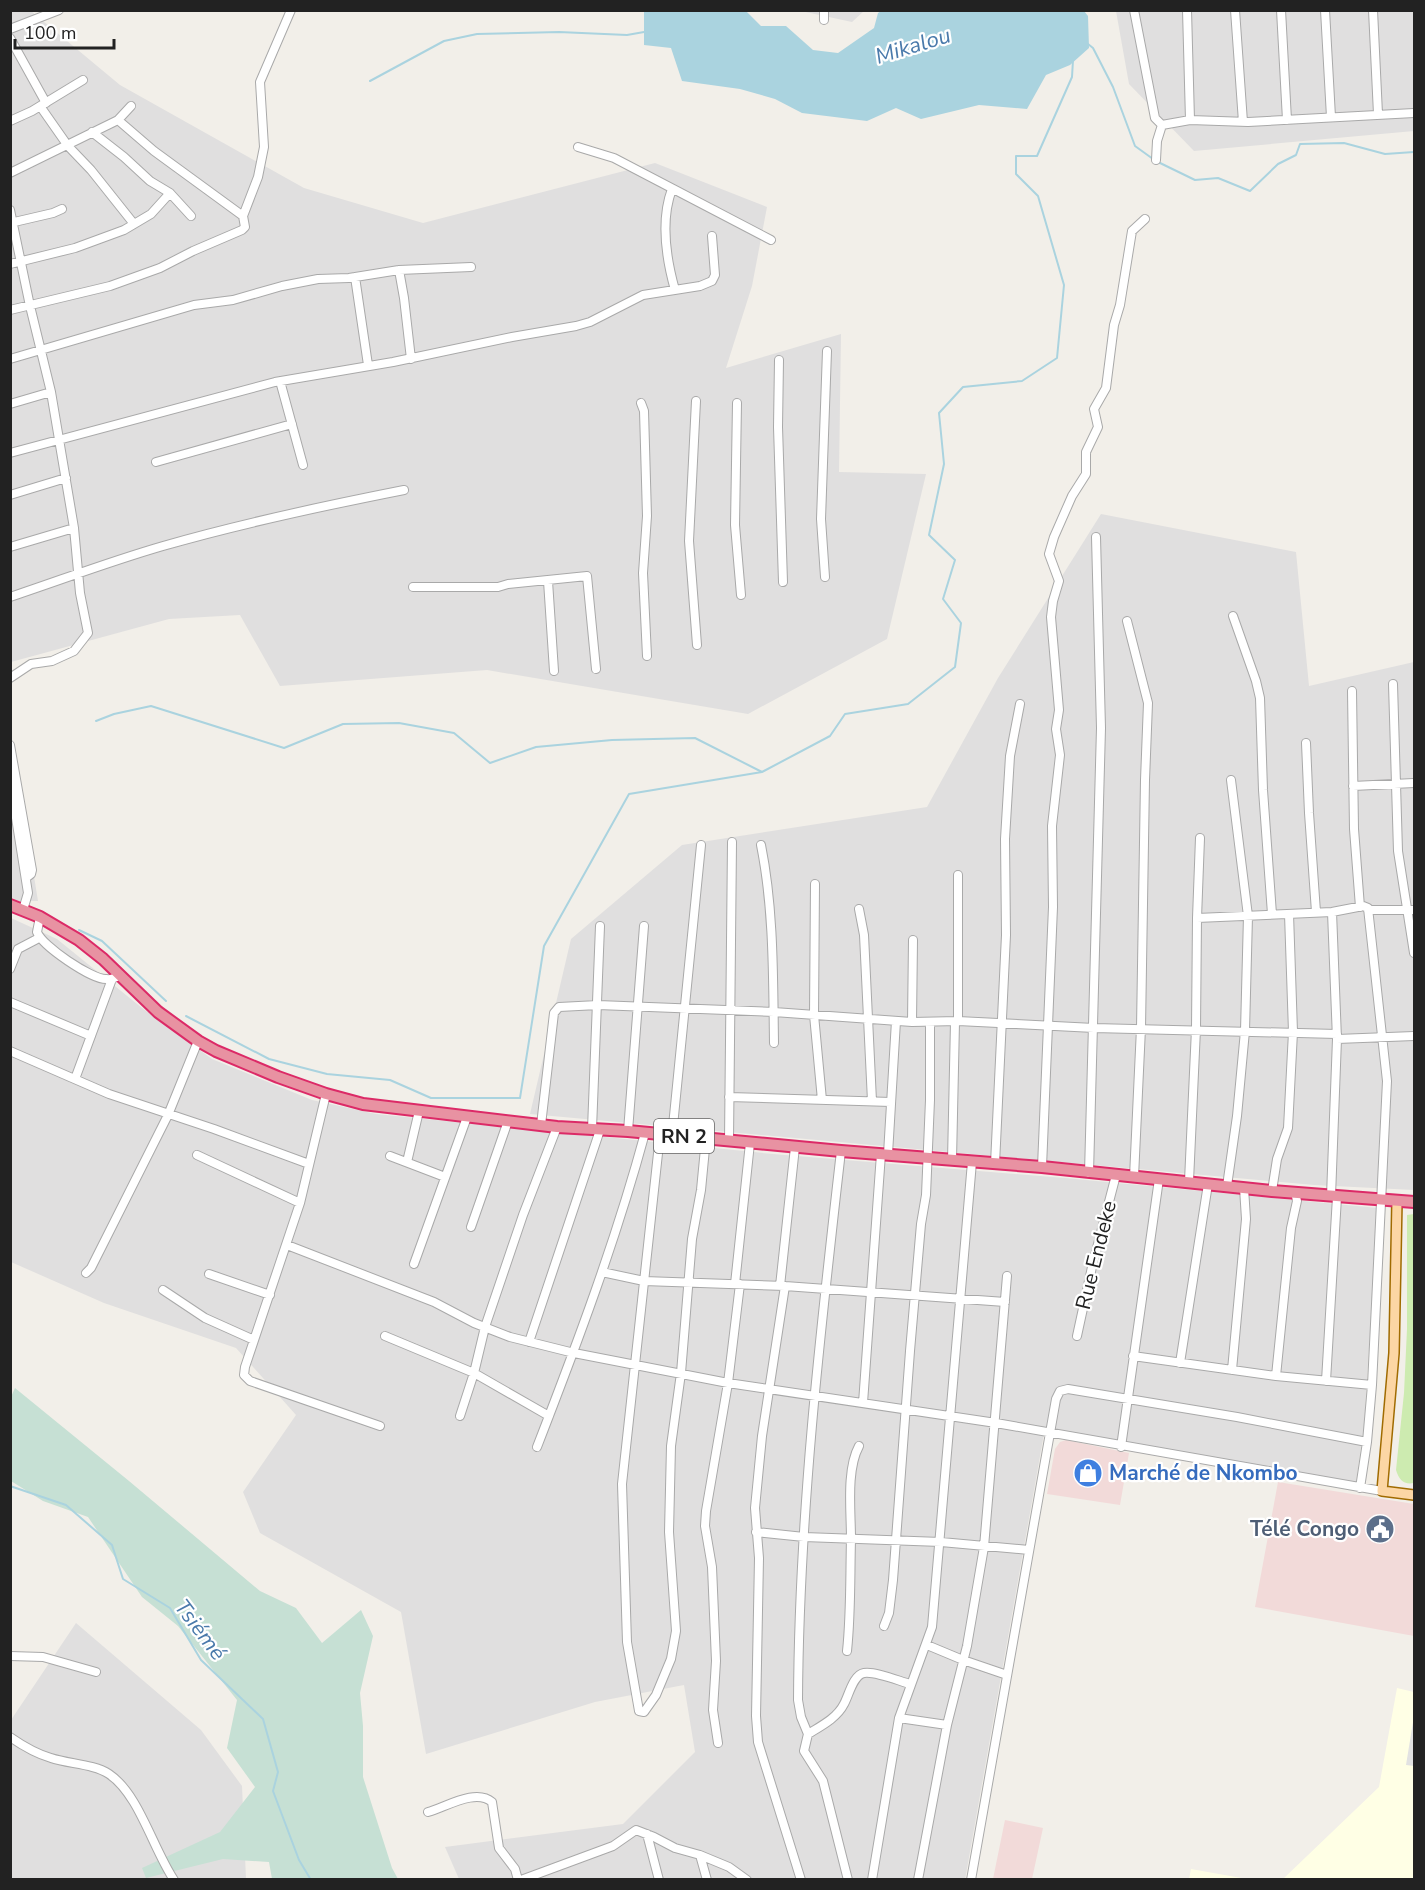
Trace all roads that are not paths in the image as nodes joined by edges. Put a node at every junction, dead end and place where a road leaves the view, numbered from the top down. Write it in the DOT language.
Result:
graph roads {
  1 [pos="59,10"];
  2 [pos="291,10"];
  3 [pos="824,10"];
  4 [pos="1134,10"];
  5 [pos="1187,10"];
  6 [pos="1235,10"];
  7 [pos="1281,10"];
  8 [pos="1325,10"];
  9 [pos="1373,10"];
  10 [pos="824,20"];
  11 [pos="10,30"];
  12 [pos="10,38"];
  13 [pos="83,80"];
  14 [pos="43,104"];
  15 [pos="131,106"];
  16 [pos="1414,113"];
  17 [pos="1378,114"];
  18 [pos="1331,117"];
  19 [pos="118,120"];
  20 [pos="1190,120"];
  21 [pos="1287,120"];
  22 [pos="10,121"];
  23 [pos="1243,122"];
  24 [pos="1162,126"];
  25 [pos="92,132"];
  26 [pos="68,146"];
  27 [pos="578,147"];
  28 [pos="1156,160"];
  29 [pos="10,173"];
  30 [pos="672,189"];
  31 [pos="170,193"];
  32 [pos="62,208"];
  33 [pos="10,210"];
  34 [pos="191,216"];
  35 [pos="243,216"];
  36 [pos="1145,219"];
  37 [pos="11,223"];
  38 [pos="134,224"];
  39 [pos="712,236"];
  40 [pos="771,240"];
  41 [pos="21,261"];
  42 [pos="10,264"];
  43 [pos="471,267"];
  44 [pos="399,270"];
  45 [pos="355,277"];
  46 [pos="675,290"];
  47 [pos="30,306"];
  48 [pos="10,310"];
  49 [pos="41,350"];
  50 [pos="827,351"];
  51 [pos="10,359"];
  52 [pos="411,359"];
  53 [pos="779,360"];
  54 [pos="368,366"];
  55 [pos="280,381"];
  56 [pos="51,392"];
  57 [pos="696,401"];
  58 [pos="641,403"];
  59 [pos="737,403"];
  60 [pos="10,404"];
  61 [pos="292,424"];
  62 [pos="59,441"];
  63 [pos="10,453"];
  64 [pos="156,462"];
  65 [pos="303,465"];
  66 [pos="66,478"];
  67 [pos="404,490"];
  68 [pos="10,495"];
  69 [pos="74,528"];
  70 [pos="1096,537"];
  71 [pos="10,547"];
  72 [pos="77,574"];
  73 [pos="825,577"];
  74 [pos="548,581"];
  75 [pos="783,582"];
  76 [pos="413,587"];
  77 [pos="741,595"];
  78 [pos="10,597"];
  79 [pos="1233,616"];
  80 [pos="1127,621"];
  81 [pos="697,645"];
  82 [pos="647,656"];
  83 [pos="596,669"];
  84 [pos="554,671"];
  85 [pos="10,678"];
  86 [pos="1393,684"];
  87 [pos="1352,691"];
  88 [pos="1020,704"];
  89 [pos="1306,743"];
  90 [pos="10,745"];
  91 [pos="1231,780"];
  92 [pos="13,782"];
  93 [pos="1414,783"];
  94 [pos="1395,784"];
  95 [pos="1353,786"];
  96 [pos="1200,838"];
  97 [pos="732,842"];
  98 [pos="701,845"];
  99 [pos="761,845"];
  100 [pos="958,875"];
  101 [pos="814,884"];
  102 [pos="10,905"];
  103 [pos="1359,907"];
  104 [pos="859,909"];
  105 [pos="24,910"];
  106 [pos="1368,910"];
  107 [pos="1411,910"];
  108 [pos="1316,912"];
  109 [pos="1332,912"];
  110 [pos="1272,914"];
  111 [pos="1289,914"];
  112 [pos="1248,916"];
  113 [pos="40,917"];
  114 [pos="1197,918"];
  115 [pos="600,926"];
  116 [pos="644,926"];
  117 [pos="39,938"];
  118 [pos="913,940"];
  119 [pos="1414,953"];
  120 [pos="10,969"];
  121 [pos="116,977"];
  122 [pos="10,1002"];
  123 [pos="598,1005"];
  124 [pos="638,1007"];
  125 [pos="685,1010"];
  126 [pos="729,1011"];
  127 [pos="774,1012"];
  128 [pos="814,1015"];
  129 [pos="867,1020"];
  130 [pos="957,1021"];
  131 [pos="896,1022"];
  132 [pos="912,1022"];
  133 [pos="930,1022"];
  134 [pos="1000,1023"];
  135 [pos="1048,1026"];
  136 [pos="1094,1028"];
  137 [pos="1141,1028"];
  138 [pos="1196,1029"];
  139 [pos="1245,1030"];
  140 [pos="1293,1032"];
  141 [pos="91,1036"];
  142 [pos="1337,1036"];
  143 [pos="1414,1036"];
  144 [pos="1382,1037"];
  145 [pos="198,1041"];
  146 [pos="774,1043"];
  147 [pos="10,1051"];
  148 [pos="75,1079"];
  149 [pos="326,1094"];
  150 [pos="729,1097"];
  151 [pos="822,1100"];
  152 [pos="872,1101"];
  153 [pos="891,1102"];
  154 [pos="419,1111"];
  155 [pos="168,1115"];
  156 [pos="467,1117"];
  157 [pos="508,1121"];
  158 [pos="541,1125"];
  159 [pos="557,1127"];
  160 [pos="596,1130"];
  161 [pos="628,1131"];
  162 [pos="645,1133"];
  163 [pos="660,1134"];
  164 [pos="672,1136"];
  165 [pos="706,1138"];
  166 [pos="729,1141"];
  167 [pos="750,1143"];
  168 [pos="795,1147"];
  169 [pos="841,1151"];
  170 [pos="884,1154"];
  171 [pos="197,1155"];
  172 [pos="390,1156"];
  173 [pos="928,1157"];
  174 [pos="952,1160"];
  175 [pos="407,1162"];
  176 [pos="972,1162"];
  177 [pos="309,1164"];
  178 [pos="996,1164"];
  179 [pos="1042,1167"];
  180 [pos="1089,1173"];
  181 [pos="1116,1175"];
  182 [pos="445,1177"];
  183 [pos="1134,1177"];
  184 [pos="1159,1179"];
  185 [pos="1189,1182"];
  186 [pos="1208,1184"];
  187 [pos="1227,1186"];
  188 [pos="1244,1188"];
  189 [pos="1272,1191"];
  190 [pos="1295,1192"];
  191 [pos="1334,1196"];
  192 [pos="1383,1200"];
  193 [pos="1397,1201"];
  194 [pos="1414,1202"];
  195 [pos="300,1203"];
  196 [pos="471,1227"];
  197 [pos="287,1245"];
  198 [pos="414,1264"];
  199 [pos="602,1272"];
  200 [pos="86,1273"];
  201 [pos="209,1274"];
  202 [pos="1007,1276"];
  203 [pos="644,1281"];
  204 [pos="687,1284"];
  205 [pos="738,1284"];
  206 [pos="782,1286"];
  207 [pos="825,1289"];
  208 [pos="163,1290"];
  209 [pos="871,1292"];
  210 [pos="270,1295"];
  211 [pos="915,1296"];
  212 [pos="960,1299"];
  213 [pos="1005,1302"];
  214 [pos="485,1328"];
  215 [pos="385,1336"];
  216 [pos="1077,1336"];
  217 [pos="254,1340"];
  218 [pos="529,1342"];
  219 [pos="574,1353"];
  220 [pos="1133,1356"];
  221 [pos="1180,1363"];
  222 [pos="636,1365"];
  223 [pos="1232,1370"];
  224 [pos="474,1373"];
  225 [pos="681,1373"];
  226 [pos="1276,1376"];
  227 [pos="1326,1381"];
  228 [pos="728,1383"];
  229 [pos="1372,1385"];
  230 [pos="770,1389"];
  231 [pos="814,1395"];
  232 [pos="1127,1398"];
  233 [pos="863,1403"];
  234 [pos="905,1410"];
  235 [pos="459,1416"];
  236 [pos="549,1416"];
  237 [pos="950,1416"];
  238 [pos="996,1423"];
  239 [pos="380,1426"];
  240 [pos="1051,1434"];
  241 [pos="1367,1442"];
  242 [pos="859,1446"];
  243 [pos="537,1447"];
  244 [pos="1121,1447"];
  245 [pos="1360,1488"];
  246 [pos="1382,1491"];
  247 [pos="1414,1496"];
  248 [pos="756,1532"];
  249 [pos="804,1537"];
  250 [pos="851,1538"];
  251 [pos="895,1541"];
  252 [pos="941,1542"];
  253 [pos="984,1547"];
  254 [pos="1029,1550"];
  255 [pos="884,1626"];
  256 [pos="927,1645"];
  257 [pos="847,1651"];
  258 [pos="10,1656"];
  259 [pos="963,1660"];
  260 [pos="96,1672"];
  261 [pos="1007,1675"];
  262 [pos="910,1684"];
  263 [pos="899,1718"];
  264 [pos="947,1725"];
  265 [pos="808,1734"];
  266 [pos="10,1737"];
  267 [pos="718,1743"];
  268 [pos="428,1812"];
  269 [pos="646,1834"];
  270 [pos="700,1855"];
  271 [pos="174,1880"];
  272 [pos="520,1880"];
  273 [pos="659,1880"];
  274 [pos="707,1880"];
  275 [pos="747,1880"];
  276 [pos="801,1880"];
  277 [pos="848,1880"];
  278 [pos="872,1880"];
  279 [pos="918,1880"];
  280 [pos="971,1880"];
  1 -- 11 [label="street"];
  2 -- 35 [label="street"];
  3 -- 10 [label="street"];
  4 -- 24 [label="street"];
  5 -- 20 [label="street"];
  6 -- 23 [label="street"];
  7 -- 21 [label="street"];
  8 -- 18 [label="street"];
  9 -- 17 [label="street"];
  12 -- 14 [label="street"];
  13 -- 14 [label="street"];
  14 -- 22 [label="street"];
  14 -- 26 [label="street"];
  15 -- 19 [label="street"];
  16 -- 17 [label="street"];
  17 -- 18 [label="street"];
  18 -- 21 [label="street"];
  19 -- 25 [label="street"];
  19 -- 35 [label="street"];
  20 -- 23 [label="street"];
  20 -- 24 [label="street"];
  21 -- 23 [label="street"];
  24 -- 28 [label="street"];
  25 -- 26 [label="street"];
  25 -- 31 [label="street"];
  26 -- 29 [label="street"];
  26 -- 38 [label="street"];
  27 -- 30 [label="street"];
  30 -- 40 [label="street"];
  30 -- 46 [label="street"];
  31 -- 34 [label="street"];
  31 -- 38 [label="street"];
  32 -- 37 [label="street"];
  33 -- 37 [label="street"];
  35 -- 47 [label="street"];
  36 -- 135 [label="street"];
  37 -- 41 [label="street"];
  38 -- 41 [label="street"];
  39 -- 46 [label="street"];
  41 -- 42 [label="street"];
  41 -- 47 [label="street"];
  43 -- 44 [label="street"];
  44 -- 45 [label="street"];
  44 -- 52 [label="street"];
  45 -- 49 [label="street"];
  45 -- 54 [label="street"];
  46 -- 52 [label="street"];
  47 -- 48 [label="street"];
  47 -- 49 [label="street"];
  49 -- 51 [label="street"];
  49 -- 56 [label="street"];
  50 -- 73 [label="street"];
  52 -- 54 [label="street"];
  53 -- 75 [label="street"];
  54 -- 55 [label="street"];
  55 -- 61 [label="street"];
  55 -- 62 [label="street"];
  56 -- 60 [label="street"];
  56 -- 62 [label="street"];
  57 -- 81 [label="street"];
  58 -- 82 [label="street"];
  59 -- 77 [label="street"];
  61 -- 64 [label="street"];
  61 -- 65 [label="street"];
  62 -- 63 [label="street"];
  62 -- 66 [label="street"];
  66 -- 68 [label="street"];
  66 -- 69 [label="street"];
  67 -- 72 [label="street"];
  69 -- 71 [label="street"];
  69 -- 72 [label="street"];
  70 -- 136 [label="street"];
  72 -- 78 [label="street"];
  72 -- 85 [label="street"];
  74 -- 76 [label="street"];
  74 -- 83 [label="street"];
  74 -- 84 [label="street"];
  79 -- 110 [label="street"];
  80 -- 137 [label="street"];
  86 -- 94 [label="street"];
  87 -- 95 [label="street"];
  88 -- 134 [label="street"];
  89 -- 108 [label="street"];
  90 -- 92 [label="street"];
  91 -- 112 [label="street"];
  92 -- 105 [label="street"];
  93 -- 94 [label="street"];
  94 -- 95 [label="street"];
  94 -- 107 [label="street"];
  95 -- 103 [label="street"];
  96 -- 114 [label="street"];
  97 -- 126 [label="street"];
  98 -- 125 [label="street"];
  99 -- 127 [label="street"];
  100 -- 130 [label="street"];
  101 -- 128 [label="street"];
  102 -- 105 [label="highway, RN 2"];
  103 -- 106 [label="street"];
  103 -- 109 [label="street"];
  104 -- 129 [label="street"];
  105 -- 113 [label="highway, RN 2"];
  106 -- 107 [label="street"];
  106 -- 144 [label="street"];
  107 -- 119 [label="street"];
  108 -- 109 [label="street"];
  108 -- 111 [label="street"];
  109 -- 142 [label="street"];
  110 -- 111 [label="street"];
  110 -- 112 [label="street"];
  111 -- 140 [label="street"];
  112 -- 114 [label="street"];
  112 -- 139 [label="street"];
  113 -- 117 [label="street"];
  113 -- 121 [label="highway, RN 2"];
  114 -- 138 [label="street"];
  115 -- 123 [label="street"];
  116 -- 124 [label="street"];
  117 -- 120 [label="street"];
  117 -- 121 [label="street"];
  118 -- 132 [label="street"];
  121 -- 141 [label="street"];
  121 -- 145 [label="highway, RN 2"];
  122 -- 141 [label="street"];
  123 -- 124 [label="street"];
  123 -- 158 [label="street"];
  123 -- 160 [label="street"];
  124 -- 125 [label="street"];
  124 -- 161 [label="street"];
  125 -- 126 [label="street"];
  125 -- 164 [label="street"];
  126 -- 127 [label="street"];
  126 -- 150 [label="street"];
  127 -- 128 [label="street"];
  127 -- 146 [label="street"];
  128 -- 129 [label="street"];
  128 -- 151 [label="street"];
  129 -- 131 [label="street"];
  129 -- 152 [label="street"];
  130 -- 133 [label="street"];
  130 -- 134 [label="street"];
  130 -- 174 [label="street"];
  131 -- 132 [label="street"];
  131 -- 153 [label="street"];
  132 -- 133 [label="street"];
  133 -- 173 [label="street"];
  134 -- 135 [label="street"];
  134 -- 178 [label="street"];
  135 -- 136 [label="street"];
  135 -- 179 [label="street"];
  136 -- 137 [label="street"];
  136 -- 180 [label="street"];
  137 -- 138 [label="street"];
  137 -- 183 [label="street"];
  138 -- 139 [label="street"];
  138 -- 185 [label="street"];
  139 -- 140 [label="street"];
  139 -- 187 [label="street"];
  140 -- 142 [label="street"];
  140 -- 189 [label="street"];
  141 -- 148 [label="street"];
  142 -- 144 [label="street"];
  142 -- 191 [label="street"];
  143 -- 144 [label="street"];
  144 -- 192 [label="street"];
  145 -- 149 [label="highway, RN 2"];
  145 -- 155 [label="street"];
  147 -- 148 [label="street"];
  148 -- 155 [label="street"];
  149 -- 154 [label="highway, RN 2"];
  149 -- 177 [label="street"];
  150 -- 151 [label="street"];
  150 -- 166 [label="street"];
  151 -- 152 [label="street"];
  152 -- 153 [label="street"];
  153 -- 170 [label="street"];
  154 -- 156 [label="highway, RN 2"];
  154 -- 175 [label="street"];
  155 -- 177 [label="street"];
  155 -- 200 [label="street"];
  156 -- 157 [label="highway, RN 2"];
  156 -- 182 [label="street"];
  157 -- 158 [label="highway, RN 2"];
  157 -- 196 [label="street"];
  158 -- 159 [label="highway, RN 2"];
  159 -- 160 [label="highway, RN 2"];
  159 -- 214 [label="street"];
  160 -- 161 [label="highway, RN 2"];
  160 -- 218 [label="street"];
  161 -- 162 [label="highway, RN 2"];
  162 -- 163 [label="highway, RN 2"];
  162 -- 199 [label="street"];
  163 -- 164 [label="highway, RN 2"];
  163 -- 203 [label="street"];
  164 -- 165 [label="highway, RN 2"];
  165 -- 166 [label="highway, RN 2"];
  165 -- 204 [label="street"];
  166 -- 167 [label="highway, RN 2"];
  167 -- 168 [label="highway, RN 2"];
  167 -- 205 [label="street"];
  168 -- 169 [label="highway, RN 2"];
  168 -- 206 [label="street"];
  169 -- 170 [label="highway, RN 2"];
  169 -- 207 [label="street"];
  170 -- 173 [label="highway, RN 2"];
  170 -- 209 [label="street"];
  171 -- 195 [label="street"];
  172 -- 175 [label="street"];
  173 -- 174 [label="highway, RN 2"];
  173 -- 211 [label="street"];
  174 -- 176 [label="highway, RN 2"];
  175 -- 182 [label="street"];
  176 -- 178 [label="highway, RN 2"];
  176 -- 212 [label="street"];
  177 -- 195 [label="street"];
  178 -- 179 [label="highway, RN 2"];
  179 -- 180 [label="highway, RN 2"];
  180 -- 181 [label="highway, RN 2"];
  181 -- 183 [label="highway, RN 2"];
  181 -- 216 [label="street, Rue Endeke"];
  182 -- 198 [label="street"];
  183 -- 184 [label="highway, RN 2"];
  184 -- 185 [label="highway, RN 2"];
  184 -- 220 [label="street"];
  185 -- 186 [label="highway, RN 2"];
  186 -- 187 [label="highway, RN 2"];
  186 -- 221 [label="street"];
  187 -- 188 [label="highway, RN 2"];
  188 -- 189 [label="highway, RN 2"];
  188 -- 223 [label="street"];
  189 -- 190 [label="highway, RN 2"];
  190 -- 191 [label="highway, RN 2"];
  190 -- 226 [label="street"];
  191 -- 192 [label="highway, RN 2"];
  191 -- 227 [label="street"];
  192 -- 193 [label="highway, RN 2"];
  192 -- 229 [label="street"];
  193 -- 194 [label="highway, RN 2"];
  193 -- 246 [label="main road"];
  195 -- 197 [label="street"];
  197 -- 210 [label="street"];
  197 -- 214 [label="street"];
  199 -- 203 [label="street"];
  199 -- 219 [label="street"];
  201 -- 210 [label="street"];
  202 -- 213 [label="street"];
  203 -- 204 [label="street"];
  203 -- 222 [label="street"];
  204 -- 205 [label="street"];
  204 -- 225 [label="street"];
  205 -- 206 [label="street"];
  205 -- 228 [label="street"];
  206 -- 207 [label="street"];
  206 -- 230 [label="street"];
  207 -- 209 [label="street"];
  207 -- 231 [label="street"];
  208 -- 217 [label="street"];
  209 -- 211 [label="street"];
  209 -- 233 [label="street"];
  210 -- 217 [label="street"];
  211 -- 212 [label="street"];
  211 -- 234 [label="street"];
  212 -- 213 [label="street"];
  212 -- 237 [label="street"];
  213 -- 238 [label="street"];
  214 -- 218 [label="street"];
  214 -- 224 [label="street"];
  215 -- 224 [label="street"];
  217 -- 239 [label="street"];
  218 -- 219 [label="street"];
  219 -- 222 [label="street"];
  219 -- 236 [label="street"];
  220 -- 221 [label="street"];
  220 -- 232 [label="street"];
  221 -- 223 [label="street"];
  222 -- 225 [label="street"];
  222 -- 225 [label="street"];
  223 -- 226 [label="street"];
  224 -- 235 [label="street"];
  224 -- 236 [label="street"];
  225 -- 228 [label="street"];
  226 -- 227 [label="street"];
  227 -- 229 [label="street"];
  228 -- 230 [label="street"];
  228 -- 267 [label="street"];
  229 -- 241 [label="street"];
  230 -- 231 [label="street"];
  230 -- 248 [label="street"];
  231 -- 233 [label="street"];
  231 -- 249 [label="street"];
  232 -- 240 [label="street"];
  232 -- 241 [label="street"];
  232 -- 244 [label="street"];
  233 -- 234 [label="street"];
  234 -- 237 [label="street"];
  234 -- 251 [label="street"];
  236 -- 243 [label="street"];
  237 -- 238 [label="street"];
  237 -- 252 [label="street"];
  238 -- 240 [label="street"];
  238 -- 253 [label="street"];
  240 -- 244 [label="street"];
  240 -- 254 [label="street"];
  241 -- 245 [label="street"];
  242 -- 250 [label="street"];
  244 -- 245 [label="street"];
  245 -- 246 [label="street"];
  246 -- 247 [label="main road"];
  248 -- 249 [label="street"];
  248 -- 276 [label="street"];
  249 -- 250 [label="street"];
  249 -- 265 [label="street"];
  250 -- 251 [label="street"];
  250 -- 257 [label="street"];
  251 -- 252 [label="street"];
  251 -- 255 [label="street"];
  252 -- 253 [label="street"];
  252 -- 256 [label="street"];
  253 -- 254 [label="street"];
  253 -- 259 [label="street"];
  254 -- 261 [label="street"];
  256 -- 259 [label="street"];
  256 -- 262 [label="street"];
  258 -- 260 [label="street"];
  259 -- 261 [label="street"];
  259 -- 264 [label="street"];
  261 -- 280 [label="street"];
  262 -- 263 [label="street"];
  262 -- 265 [label="street"];
  263 -- 264 [label="street"];
  263 -- 278 [label="street"];
  264 -- 279 [label="street"];
  265 -- 277 [label="street"];
  266 -- 271 [label="street"];
  268 -- 272 [label="street"];
  269 -- 270 [label="street"];
  269 -- 272 [label="street"];
  269 -- 273 [label="street"];
  270 -- 274 [label="street"];
  270 -- 275 [label="street"];
}
